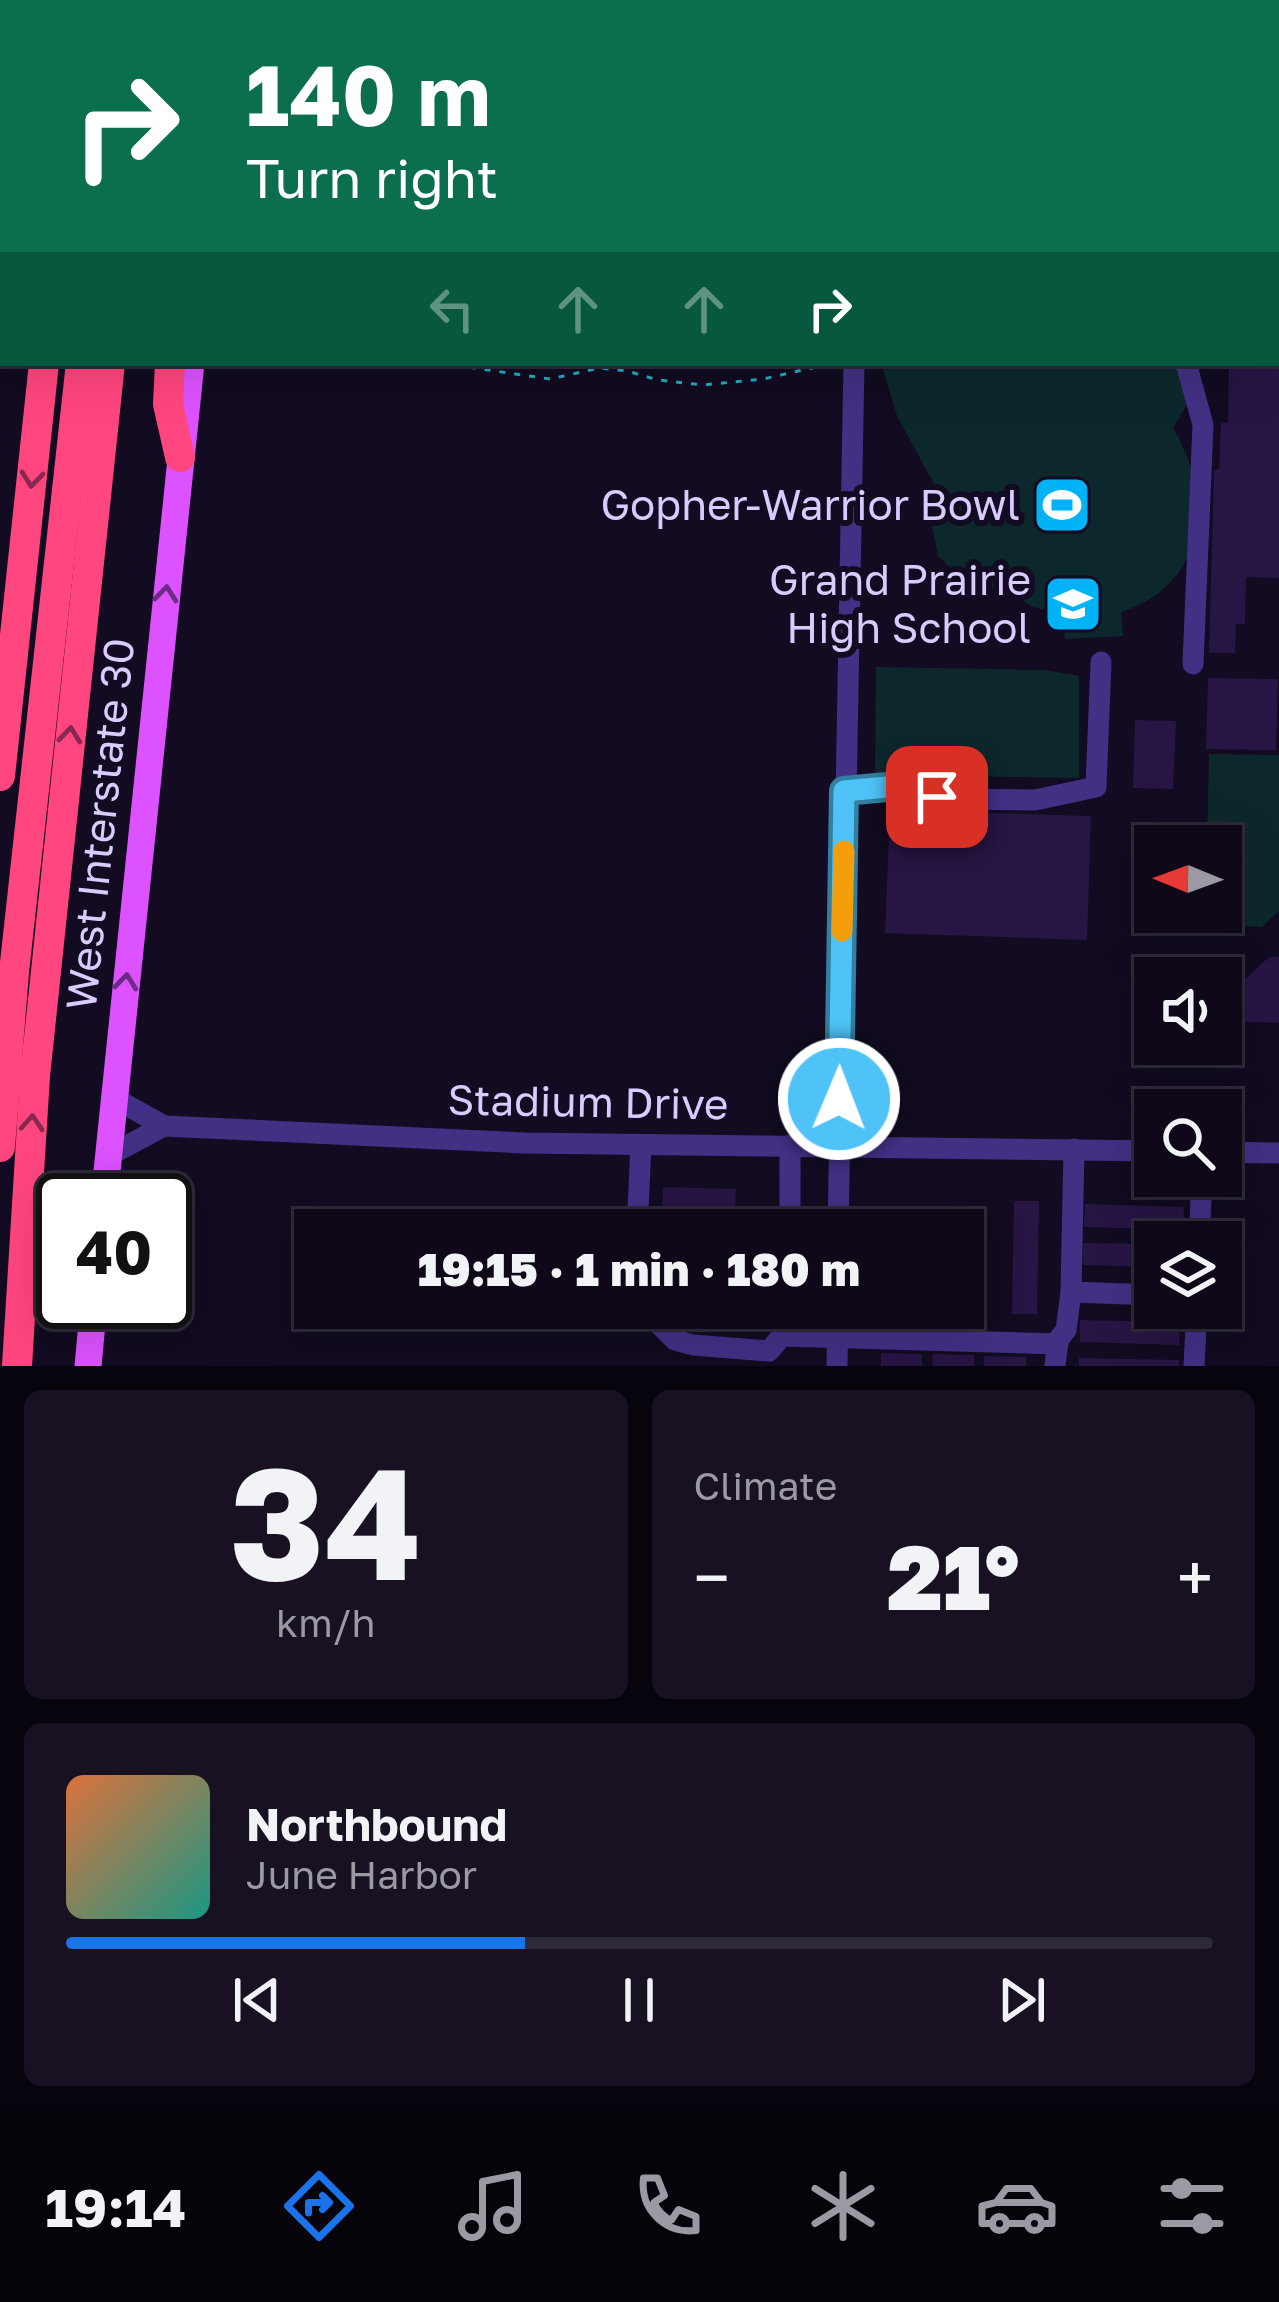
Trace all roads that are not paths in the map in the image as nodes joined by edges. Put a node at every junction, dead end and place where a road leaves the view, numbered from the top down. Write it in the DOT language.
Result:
graph roads {
  1 [pos="44,366"];
  2 [pos="81,366"];
  3 [pos="110,366"];
  4 [pos="170,366"];
  5 [pos="191,366"];
  6 [pos="854,366"];
  7 [pos="1187,366"];
  8 [pos="181,457"];
  9 [pos="1100,662"];
  10 [pos="1193,664"];
  11 [pos="0,776"];
  12 [pos="844,791"];
  13 [pos="114,1098"];
  14 [pos="164,1126"];
  15 [pos="790,1144"];
  16 [pos="641,1145"];
  17 [pos="838,1145"];
  18 [pos="0,1147"];
  19 [pos="1073,1149"];
  20 [pos="1134,1150"];
  21 [pos="1242,1152"];
  22 [pos="1279,1153"];
  23 [pos="108,1156"];
  24 [pos="106,1173"];
  25 [pos="639,1209"];
  26 [pos="790,1209"];
  27 [pos="838,1209"];
  28 [pos="1071,1292"];
  29 [pos="1134,1294"];
  30 [pos="91,1329"];
  31 [pos="664,1329"];
  32 [pos="782,1329"];
  33 [pos="838,1329"];
  34 [pos="1195,1329"];
  35 [pos="782,1336"];
  36 [pos="838,1336"];
  37 [pos="1056,1355"];
  38 [pos="17,1366"];
  39 [pos="88,1366"];
  40 [pos="837,1366"];
  41 [pos="1194,1366"];
  1 -- 11 [label="highway, one-way"];
  2 -- 18 [label="highway"];
  38 -- 3 [label="highway, one-way"];
  4 -- 8 [label="highway"];
  5 -- 8 [label="main road, West Interstate 30"];
  6 -- 12 [label="street"];
  7 -- 10 [label="street"];
  13 -- 8 [label="main road, West Interstate 30, one-way"];
  9 -- 12 [label="street"];
  12 -- 17 [label="street"];
  13 -- 14 [label="street, Stadium Drive"];
  13 -- 23 [label="main road, West Interstate 30"];
  14 -- 16 [label="street, Stadium Drive"];
  14 -- 23 [label="street"];
  15 -- 16 [label="street, Stadium Drive"];
  15 -- 17 [label="street, Stadium Drive"];
  15 -- 26 [label="street"];
  16 -- 25 [label="street"];
  17 -- 19 [label="street, Stadium Drive"];
  17 -- 27 [label="street"];
  19 -- 20 [label="street, Stadium Drive"];
  19 -- 28 [label="street"];
  21 -- 22 [label="street"];
  23 -- 24 [label="main road, West Interstate 30"];
  28 -- 29 [label="street"];
  28 -- 37 [label="street"];
  30 -- 39 [label="main road"];
  31 -- 35 [label="street"];
  32 -- 35 [label="street"];
  33 -- 36 [label="street"];
  34 -- 41 [label="street"];
  35 -- 36 [label="street"];
  36 -- 37 [label="street"];
  36 -- 40 [label="street"];
}
